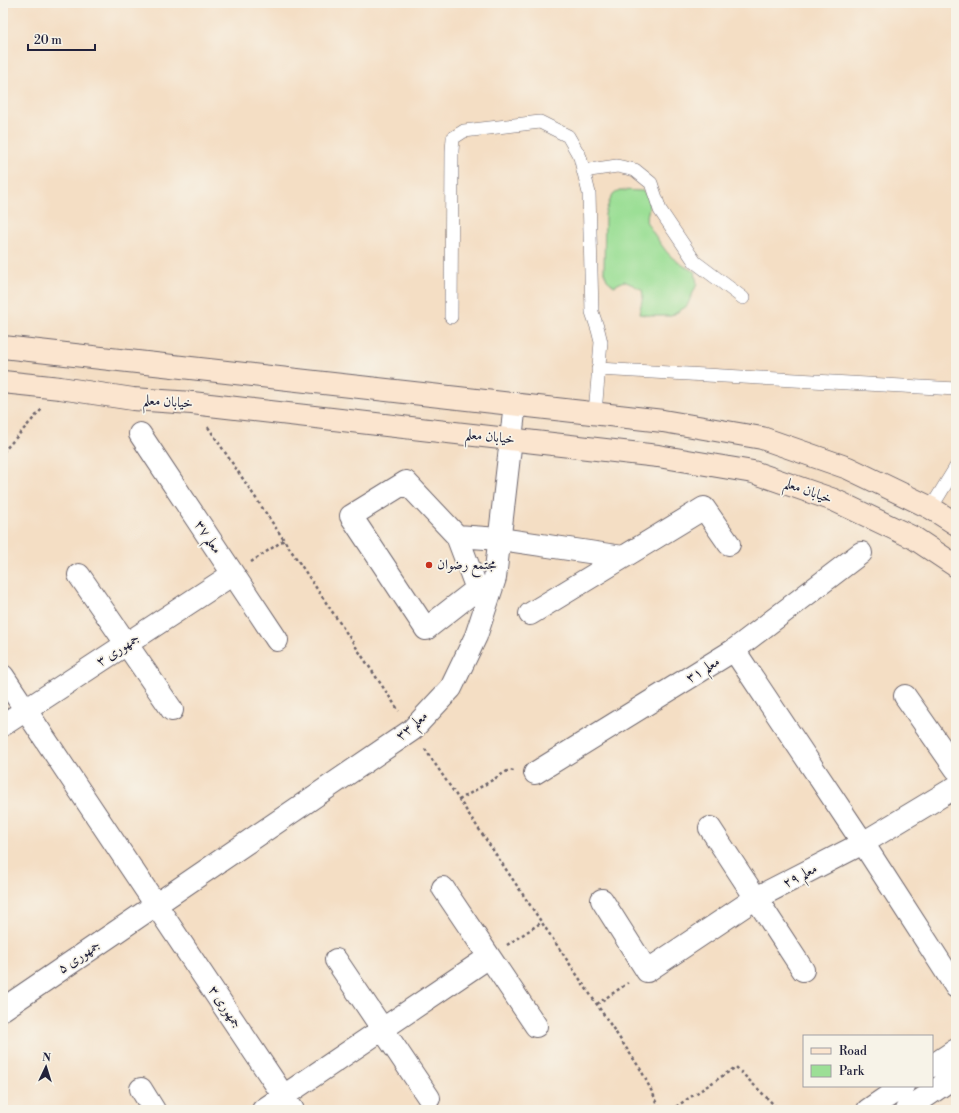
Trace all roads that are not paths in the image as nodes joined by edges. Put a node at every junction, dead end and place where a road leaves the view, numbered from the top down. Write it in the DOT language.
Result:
graph roads {
  1 [pos="583,171"];
  2 [pos="743,298"];
  3 [pos="451,317"];
  4 [pos="3,347"];
  5 [pos="598,369"];
  6 [pos="3,382"];
  7 [pos="956,388"];
  8 [pos="515,404"];
  9 [pos="595,413"];
  10 [pos="140,434"];
  11 [pos="511,439"];
  12 [pos="956,467"];
  13 [pos="931,508"];
  14 [pos="956,524"];
  15 [pos="457,536"];
  16 [pos="500,539"];
  17 [pos="729,544"];
  18 [pos="861,553"];
  19 [pos="624,557"];
  20 [pos="956,566"];
  21 [pos="233,574"];
  22 [pos="79,575"];
  23 [pos="530,614"];
  24 [pos="277,640"];
  25 [pos="126,644"];
  26 [pos="734,650"];
  27 [pos="3,676"];
  28 [pos="905,696"];
  29 [pos="26,710"];
  30 [pos="172,710"];
  31 [pos="3,725"];
  32 [pos="956,769"];
  33 [pos="535,773"];
  34 [pos="956,786"];
  35 [pos="710,828"];
  36 [pos="862,843"];
  37 [pos="443,888"];
  38 [pos="756,898"];
  39 [pos="602,900"];
  40 [pos="156,904"];
  41 [pos="490,957"];
  42 [pos="336,960"];
  43 [pos="803,970"];
  44 [pos="956,987"];
  45 [pos="3,1009"];
  46 [pos="536,1026"];
  47 [pos="383,1029"];
  48 [pos="956,1050"];
  49 [pos="933,1065"];
  50 [pos="956,1076"];
  51 [pos="902,1087"];
  52 [pos="141,1090"];
  53 [pos="429,1098"];
  54 [pos="288,1103"];
  55 [pos="154,1110"];
  56 [pos="263,1110"];
  57 [pos="868,1110"];
  58 [pos="906,1110"];
  1 -- 2 [label="lane"];
  1 -- 3 [label="lane"];
  1 -- 5 [label="lane"];
  4 -- 8 [label="main road"];
  5 -- 7 [label="lane"];
  5 -- 9 [label="lane"];
  6 -- 11 [label="main road, خیابان معلم"];
  8 -- 9 [label="main road"];
  8 -- 11 [label="street, معلم ۳۳"];
  9 -- 13 [label="main road"];
  10 -- 21 [label="street, معلم ۳۷"];
  11 -- 16 [label="street, معلم ۳۳"];
  11 -- 20 [label="main road, خیابان معلم"];
  12 -- 13 [label="lane"];
  13 -- 14 [label="main road"];
  15 -- 15 [label="street"];
  15 -- 16 [label="street"];
  16 -- 19 [label="street"];
  16 -- 40 [label="street, معلم ۳۳"];
  17 -- 19 [label="street"];
  18 -- 26 [label="street, معلم ۳۱"];
  19 -- 23 [label="street"];
  21 -- 24 [label="street, معلم ۳۷"];
  21 -- 25 [label="street, جمهوری ۳"];
  22 -- 25 [label="street"];
  25 -- 29 [label="street, جمهوری ۳"];
  25 -- 30 [label="street"];
  26 -- 33 [label="street, معلم ۳۱"];
  26 -- 36 [label="street"];
  27 -- 29 [label="street, جمهوری ۳"];
  28 -- 32 [label="street"];
  29 -- 31 [label="street, جمهوری ۳"];
  29 -- 40 [label="street, جمهوری ۳"];
  34 -- 36 [label="street, معلم ۲۹"];
  35 -- 38 [label="street"];
  36 -- 38 [label="street, معلم ۲۹"];
  36 -- 44 [label="street"];
  37 -- 41 [label="street"];
  38 -- 39 [label="street, معلم ۲۹"];
  38 -- 43 [label="street"];
  40 -- 45 [label="street, جمهوری ۵"];
  40 -- 54 [label="street, جمهوری ۳"];
  41 -- 46 [label="street"];
  41 -- 47 [label="street"];
  42 -- 47 [label="street"];
  47 -- 53 [label="street"];
  47 -- 54 [label="street"];
  48 -- 49 [label="street"];
  50 -- 58 [label="street"];
  51 -- 57 [label="street"];
  52 -- 55 [label="street"];
  54 -- 56 [label="street"];
}
